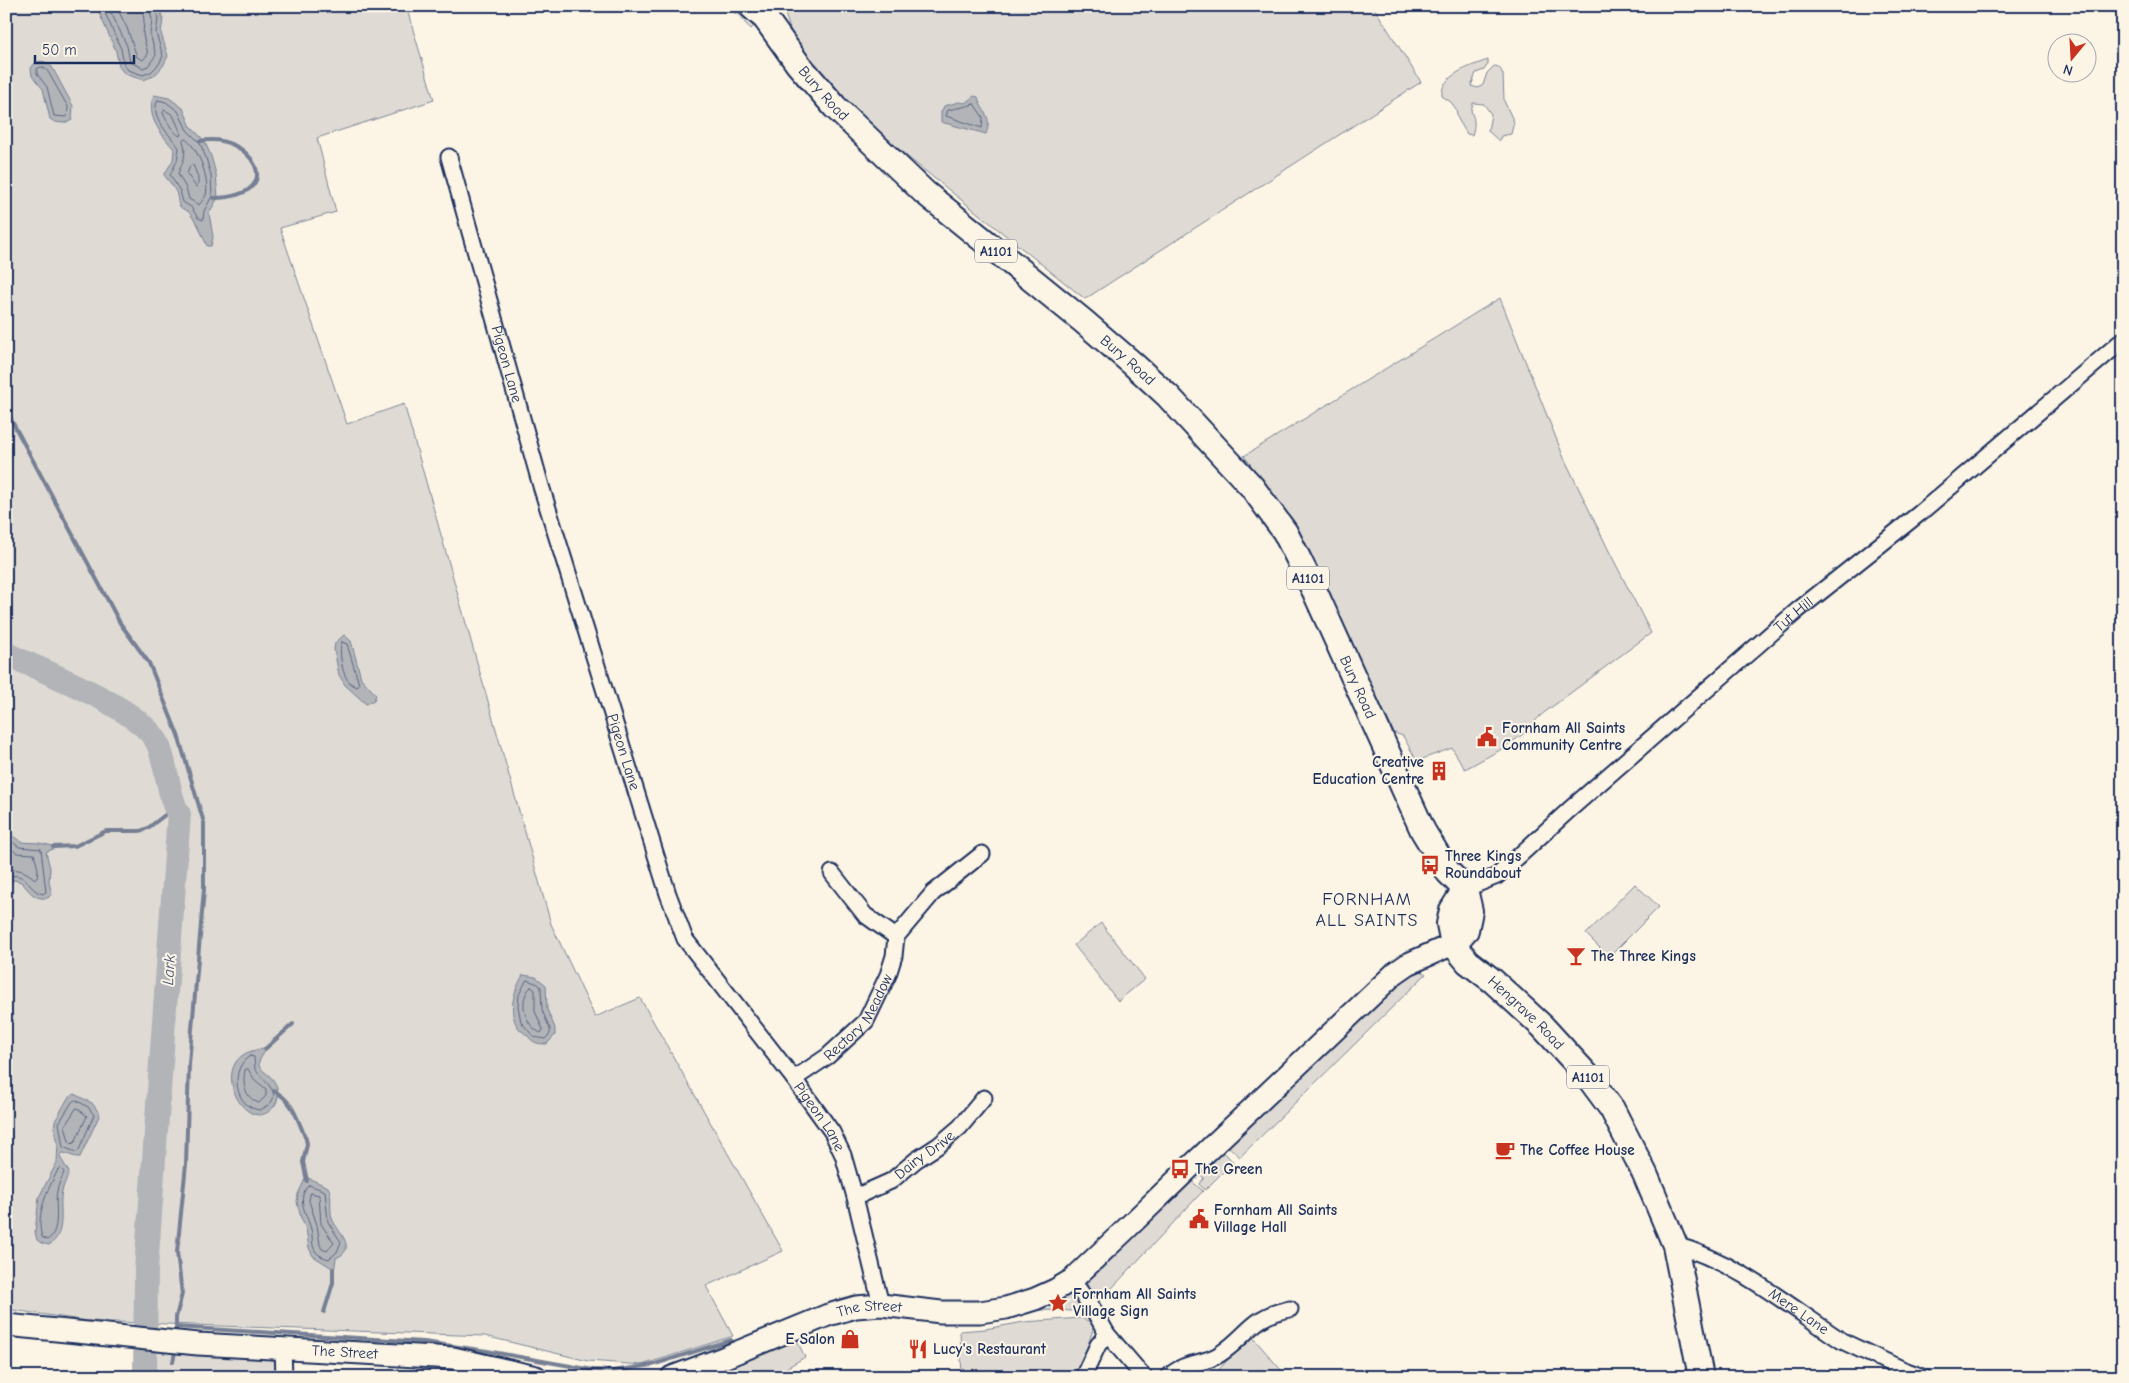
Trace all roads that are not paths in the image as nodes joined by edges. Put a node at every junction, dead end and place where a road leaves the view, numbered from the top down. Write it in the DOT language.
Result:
graph roads {
  1 [pos="750,6"];
  2 [pos="778,6"];
  3 [pos="791,54"];
  4 [pos="449,157"];
  5 [pos="2123,340"];
  6 [pos="982,854"];
  7 [pos="832,873"];
  8 [pos="1466,889"];
  9 [pos="896,937"];
  10 [pos="1453,944"];
  11 [pos="794,1079"];
  12 [pos="984,1098"];
  13 [pos="855,1197"];
  14 [pos="1675,1245"];
  15 [pos="1072,1280"];
  16 [pos="881,1305"];
  17 [pos="1290,1309"];
  18 [pos="6,1325"];
  19 [pos="1106,1334"];
  20 [pos="284,1349"];
  21 [pos="284,1377"];
  22 [pos="536,1377"];
  23 [pos="674,1377"];
  24 [pos="1083,1377"];
  25 [pos="1144,1377"];
  26 [pos="1168,1377"];
  27 [pos="1701,1377"];
  28 [pos="1923,1377"];
  1 -- 3 [label="main road, Bury Road / A1101"];
  2 -- 3 [label="main road, Bury Road / A1101"];
  3 -- 8 [label="main road, Bury Road / A1101"];
  4 -- 11 [label="street, Pigeon Lane"];
  5 -- 8 [label="street, Tut Hill"];
  6 -- 9 [label="street"];
  7 -- 9 [label="street"];
  8 -- 10 [label="main road"];
  9 -- 11 [label="street, Rectory Meadow"];
  10 -- 14 [label="main road, Hengrave Road / A1101"];
  10 -- 15 [label="main road"];
  11 -- 13 [label="street, Pigeon Lane"];
  12 -- 13 [label="street, Dairy Drive"];
  13 -- 16 [label="street, Pigeon Lane"];
  14 -- 27 [label="main road, A1101"];
  14 -- 28 [label="street, Mere Lane"];
  15 -- 16 [label="main road, The Street"];
  15 -- 19 [label="street"];
  16 -- 23 [label="main road, The Street"];
  17 -- 26 [label="street"];
  18 -- 20 [label="main road, The Street"];
  19 -- 24 [label="street"];
  19 -- 25 [label="street"];
  20 -- 21 [label="street"];
  20 -- 22 [label="main road, The Street"];
}
